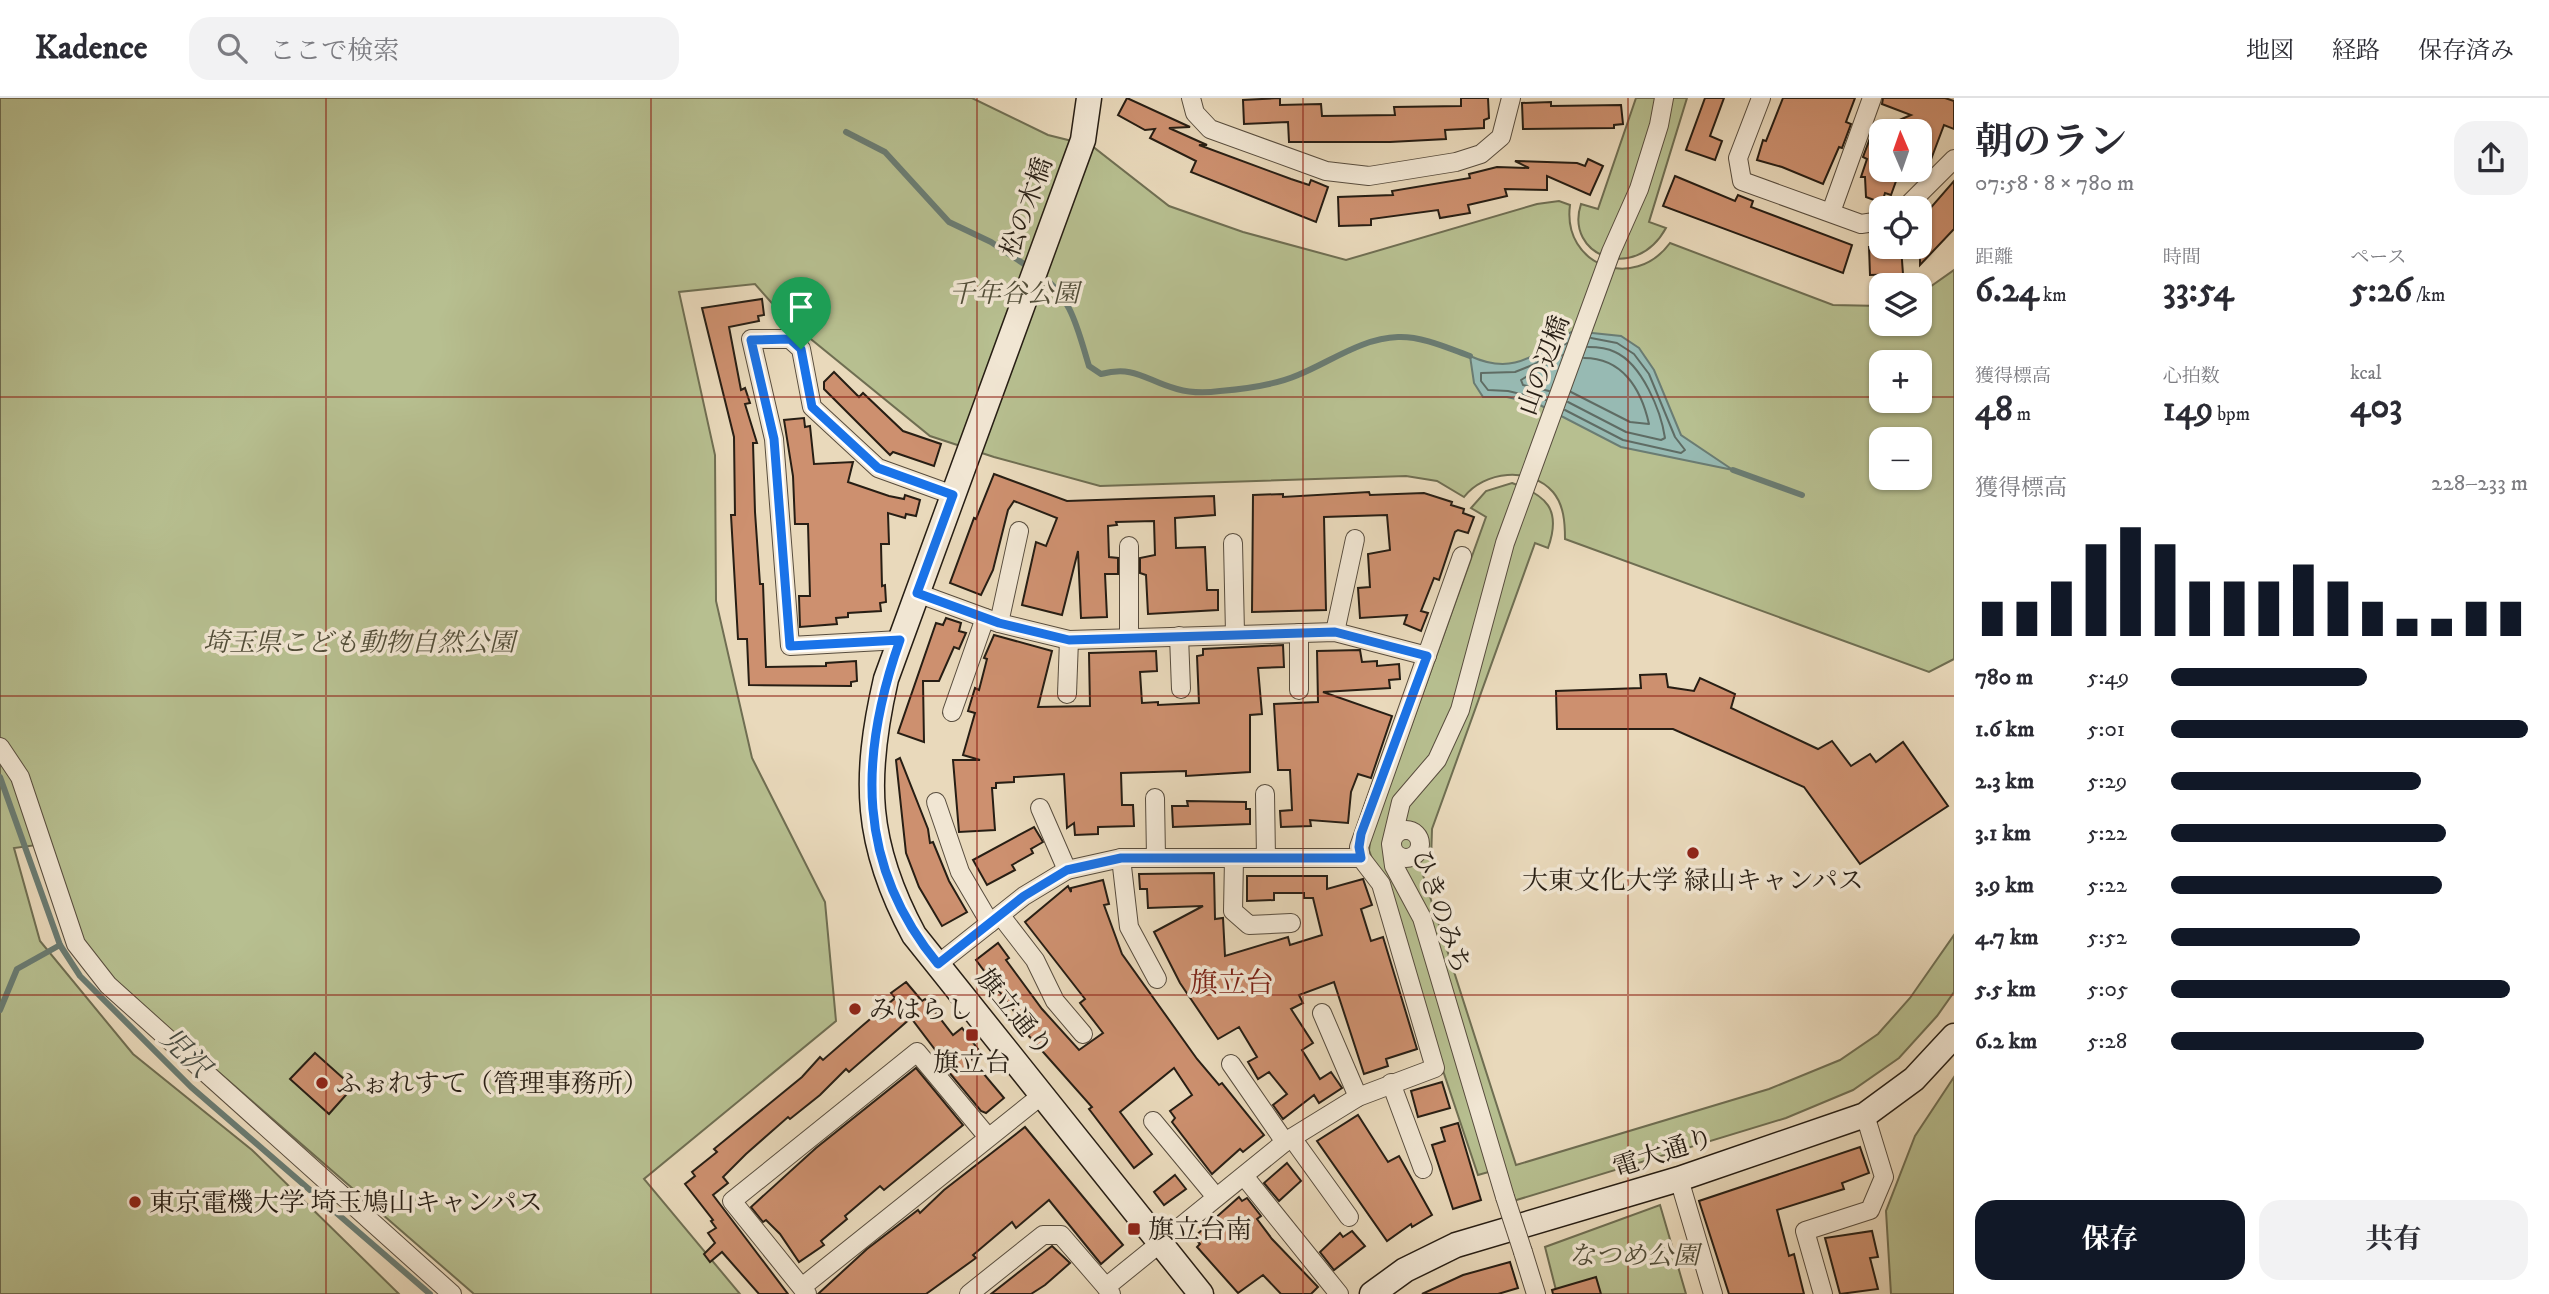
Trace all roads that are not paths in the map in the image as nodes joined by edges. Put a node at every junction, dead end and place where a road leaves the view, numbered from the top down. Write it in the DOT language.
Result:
graph roads {
  1 [pos="1089,98"];
  2 [pos="1191,98"];
  3 [pos="1511,98"];
  4 [pos="1664,98"];
  5 [pos="1761,98"];
  6 [pos="1872,98"];
  7 [pos="1954,159"];
  8 [pos="1917,196"];
  9 [pos="1831,212"];
  10 [pos="1869,223"];
  11 [pos="983,413"];
  12 [pos="1524,494"];
  13 [pos="953,495"];
  14 [pos="1019,531"];
  15 [pos="1354,539"];
  16 [pos="1233,543"];
  17 [pos="1129,546"];
  18 [pos="1462,556"];
  19 [pos="917,593"];
  20 [pos="992,621"];
  21 [pos="1335,632"];
  22 [pos="1235,633"];
  23 [pos="1299,633"];
  24 [pos="1179,636"];
  25 [pos="1129,637"];
  26 [pos="900,640"];
  27 [pos="1069,640"];
  28 [pos="1427,656"];
  29 [pos="1181,689"];
  30 [pos="1299,690"];
  31 [pos="1067,694"];
  32 [pos="952,712"];
  33 [pos="0,747"];
  34 [pos="1265,794"];
  35 [pos="1155,798"];
  36 [pos="936,802"];
  37 [pos="1040,808"];
  38 [pos="1156,857"];
  39 [pos="1121,858"];
  40 [pos="1266,858"];
  41 [pos="1361,858"];
  42 [pos="1234,859"];
  43 [pos="1067,870"];
  44 [pos="996,920"];
  45 [pos="1290,923"];
  46 [pos="938,964"];
  47 [pos="1157,979"];
  48 [pos="1322,1013"];
  49 [pos="1083,1034"];
  50 [pos="1954,1036"];
  51 [pos="1231,1064"];
  52 [pos="1391,1083"];
  53 [pos="1042,1094"];
  54 [pos="1357,1097"];
  55 [pos="1865,1115"];
  56 [pos="1153,1121"];
  57 [pos="987,1136"];
  58 [pos="1288,1140"];
  59 [pos="1423,1169"];
  60 [pos="1244,1177"];
  61 [pos="1679,1179"];
  62 [pos="1216,1197"];
  63 [pos="1349,1217"];
  64 [pos="1161,1245"];
  65 [pos="805,1290"];
  66 [pos="1108,1290"];
  67 [pos="452,1294"];
  68 [pos="969,1294"];
  69 [pos="1201,1294"];
  70 [pos="1339,1294"];
  71 [pos="1372,1294"];
  72 [pos="1536,1294"];
  73 [pos="1713,1294"];
  74 [pos="1823,1294"];
  1 -- 11 [label="street, 松の木橋"];
  2 -- 3 [label="street"];
  4 -- 12 [label="street, 山の辺橋"];
  5 -- 9 [label="street"];
  6 -- 9 [label="street"];
  7 -- 8 [label="street"];
  9 -- 10 [label="street"];
  11 -- 13 [label="street, 旗立通り"];
  12 -- 72 [label="street, ひきのみち, bridge"];
  13 -- 19 [label="street, 旗立通り"];
  13 -- 26 [label="street"];
  14 -- 20 [label="street"];
  15 -- 21 [label="street"];
  16 -- 22 [label="street"];
  17 -- 25 [label="street"];
  18 -- 28 [label="street"];
  19 -- 20 [label="street"];
  19 -- 26 [label="street, 旗立通り"];
  20 -- 27 [label="street"];
  20 -- 32 [label="street"];
  21 -- 23 [label="street"];
  21 -- 28 [label="street"];
  22 -- 23 [label="street"];
  22 -- 24 [label="street"];
  23 -- 30 [label="street"];
  24 -- 25 [label="street"];
  24 -- 29 [label="street"];
  25 -- 27 [label="street"];
  26 -- 46 [label="street, 旗立通り"];
  27 -- 31 [label="street"];
  28 -- 41 [label="street"];
  33 -- 67 [label="street"];
  34 -- 40 [label="street"];
  35 -- 38 [label="street"];
  36 -- 44 [label="street"];
  37 -- 43 [label="street"];
  38 -- 39 [label="street"];
  38 -- 42 [label="street"];
  39 -- 43 [label="street"];
  39 -- 47 [label="street"];
  40 -- 41 [label="street"];
  40 -- 42 [label="street"];
  41 -- 52 [label="street"];
  42 -- 45 [label="street"];
  43 -- 44 [label="street"];
  44 -- 46 [label="street"];
  44 -- 49 [label="street"];
  46 -- 53 [label="street, 旗立通り"];
  48 -- 54 [label="street"];
  50 -- 55 [label="street, 電大通り"];
  51 -- 58 [label="street"];
  52 -- 54 [label="street"];
  52 -- 59 [label="street"];
  53 -- 57 [label="street"];
  53 -- 64 [label="street, 旗立通り"];
  54 -- 58 [label="street"];
  55 -- 61 [label="street, 電大通り"];
  55 -- 74 [label="street"];
  56 -- 62 [label="street"];
  57 -- 65 [label="street"];
  57 -- 65 [label="street"];
  58 -- 60 [label="street"];
  58 -- 63 [label="street"];
  60 -- 62 [label="street"];
  60 -- 70 [label="street"];
  61 -- 71 [label="street, 電大通り"];
  61 -- 73 [label="street"];
  62 -- 64 [label="street"];
  64 -- 66 [label="street"];
  64 -- 69 [label="street, 旗立通り"];
  66 -- 68 [label="street"];
}
